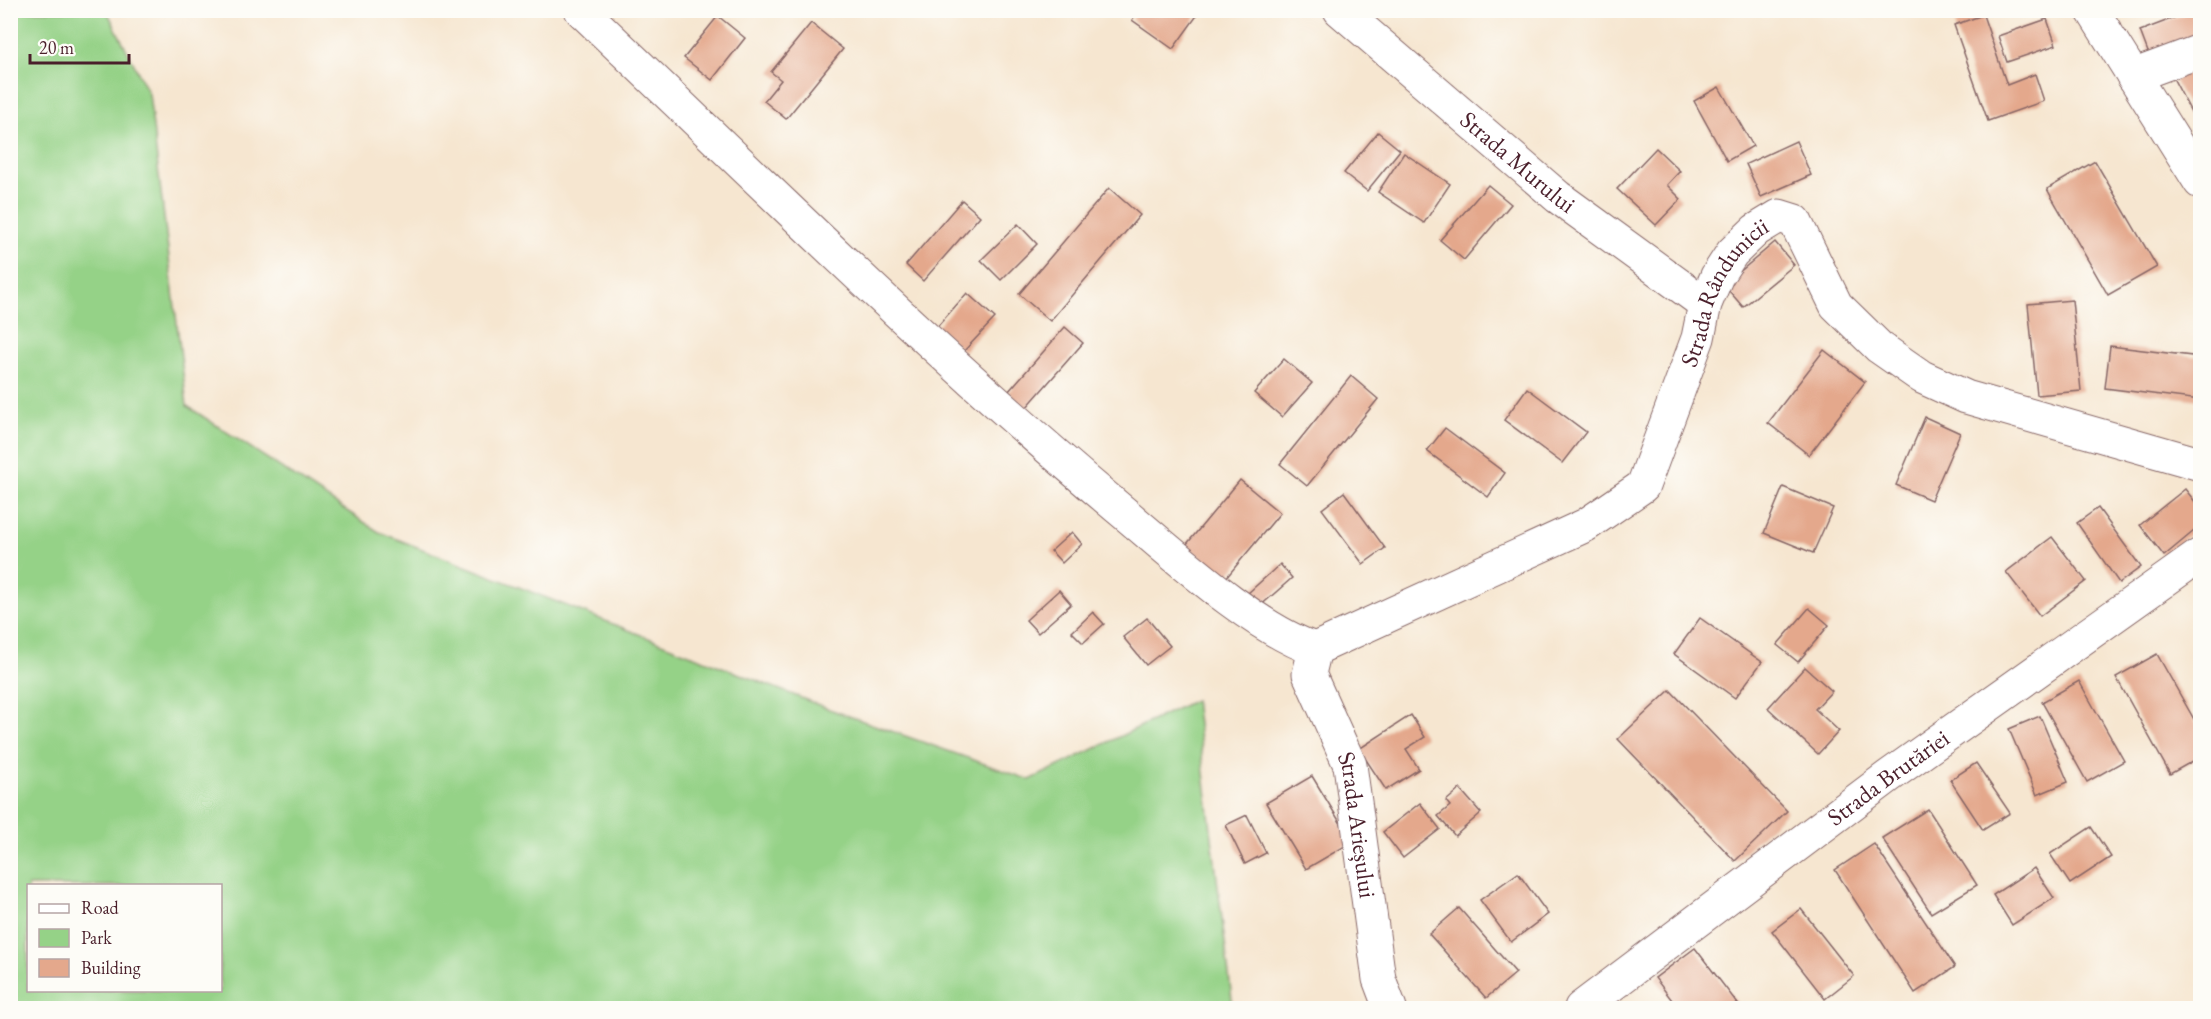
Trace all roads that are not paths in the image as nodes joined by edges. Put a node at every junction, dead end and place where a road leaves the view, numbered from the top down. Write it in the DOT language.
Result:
graph roads {
  1 [pos="581,10"];
  2 [pos="1340,10"];
  3 [pos="2092,10"];
  4 [pos="2200,51"];
  5 [pos="2133,76"];
  6 [pos="2200,182"];
  7 [pos="1705,304"];
  8 [pos="2200,464"];
  9 [pos="2200,555"];
  10 [pos="1315,649"];
  11 [pos="1390,1008"];
  12 [pos="1581,1008"];
  1 -- 10 [label="street"];
  2 -- 7 [label="street, Strada Murului"];
  3 -- 5 [label="street"];
  4 -- 5 [label="street"];
  5 -- 6 [label="street"];
  7 -- 8 [label="street, Strada Rândunicii"];
  7 -- 10 [label="street, Strada Rândunicii"];
  9 -- 12 [label="street, Strada Brutăriei"];
  10 -- 11 [label="street, Strada Arieșului"];
}
